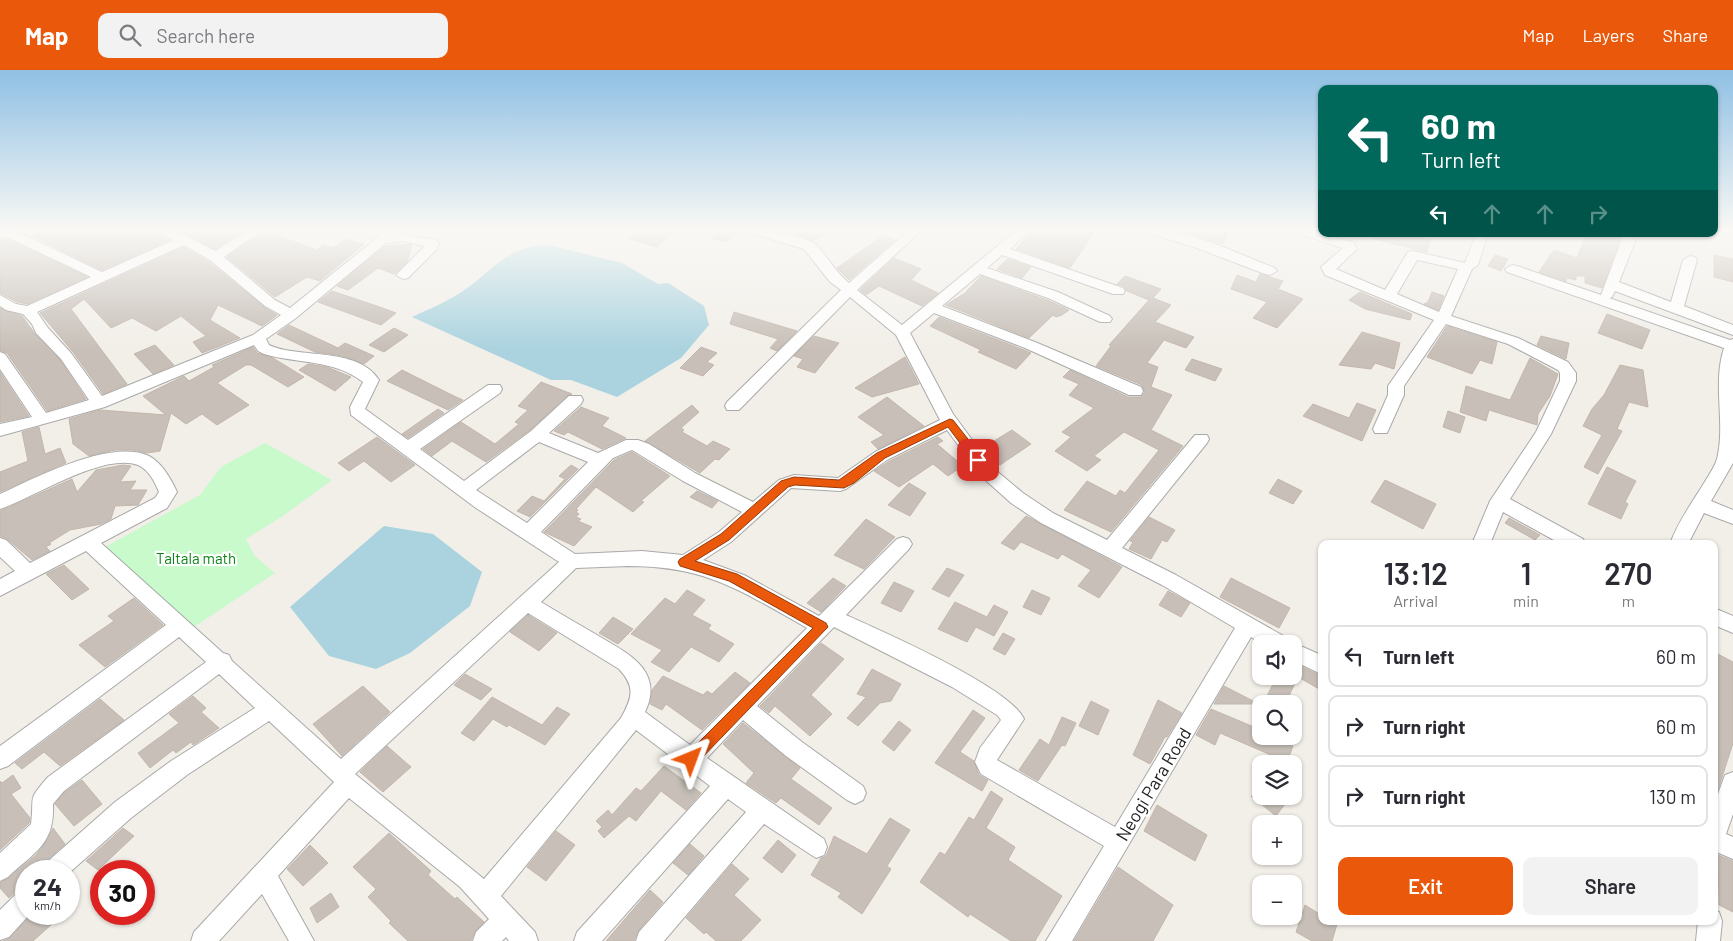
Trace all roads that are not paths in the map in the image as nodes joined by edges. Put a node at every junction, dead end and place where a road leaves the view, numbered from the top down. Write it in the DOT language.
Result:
graph roads {
  1 [pos="86,270"];
  2 [pos="118,270"];
  3 [pos="230,270"];
  4 [pos="346,270"];
  5 [pos="409,270"];
  6 [pos="828,270"];
  7 [pos="871,270"];
  8 [pos="977,270"];
  9 [pos="980,270"];
  10 [pos="1057,270"];
  11 [pos="1266,270"];
  12 [pos="1329,270"];
  13 [pos="1404,270"];
  14 [pos="1465,270"];
  15 [pos="1514,270"];
  16 [pos="1617,270"];
  17 [pos="1687,270"];
  18 [pos="1270,271"];
  19 [pos="404,275"];
  20 [pos="102,277"];
  21 [pos="1611,284"];
  22 [pos="849,290"];
  23 [pos="1118,291"];
  24 [pos="1388,297"];
  25 [pos="0,299"];
  26 [pos="1605,300"];
  27 [pos="933,307"];
  28 [pos="1676,308"];
  29 [pos="28,311"];
  30 [pos="291,315"];
  31 [pos="1105,319"];
  32 [pos="1444,320"];
  33 [pos="902,332"];
  34 [pos="258,338"];
  35 [pos="1733,340"];
  36 [pos="0,357"];
  37 [pos="494,389"];
  38 [pos="1135,391"];
  39 [pos="575,400"];
  40 [pos="99,403"];
  41 [pos="733,406"];
  42 [pos="1729,408"];
  43 [pos="42,420"];
  44 [pos="950,422"];
  45 [pos="1381,429"];
  46 [pos="0,430"];
  47 [pos="537,435"];
  48 [pos="1201,440"];
  49 [pos="409,448"];
  50 [pos="601,461"];
  51 [pos="464,490"];
  52 [pos="1499,501"];
  53 [pos="0,502"];
  54 [pos="1700,504"];
  55 [pos="754,510"];
  56 [pos="1733,517"];
  57 [pos="528,533"];
  58 [pos="1483,540"];
  59 [pos="1570,540"];
  60 [pos="1681,540"];
  61 [pos="87,541"];
  62 [pos="903,544"];
  63 [pos="0,545"];
  64 [pos="1110,550"];
  65 [pos="572,561"];
  66 [pos="684,562"];
  67 [pos="28,573"];
  68 [pos="0,588"];
  69 [pos="527,603"];
  70 [pos="1718,618"];
  71 [pos="827,622"];
  72 [pos="181,625"];
  73 [pos="1733,625"];
  74 [pos="1247,626"];
  75 [pos="1264,635"];
  76 [pos="1302,655"];
  77 [pos="222,662"];
  78 [pos="1318,663"];
  79 [pos="742,706"];
  80 [pos="272,708"];
  81 [pos="634,716"];
  82 [pos="0,759"];
  83 [pos="691,759"];
  84 [pos="345,778"];
  85 [pos="1733,782"];
  86 [pos="726,785"];
  87 [pos="855,793"];
  88 [pos="762,810"];
  89 [pos="1718,825"];
  90 [pos="1119,842"];
  91 [pos="1718,843"];
  92 [pos="816,847"];
  93 [pos="1733,848"];
  94 [pos="66,860"];
  95 [pos="0,869"];
  96 [pos="264,874"];
  97 [pos="485,897"];
  98 [pos="15,912"];
  99 [pos="506,920"];
  100 [pos="1710,925"];
  101 [pos="0,928"];
  102 [pos="203,941"];
  103 [pos="302,941"];
  104 [pos="485,941"];
  105 [pos="526,941"];
  106 [pos="586,941"];
  107 [pos="648,941"];
  108 [pos="1058,941"];
  109 [pos="1708,941"];
  1 -- 20 [label="street"];
  2 -- 20 [label="street"];
  3 -- 30 [label="street"];
  4 -- 30 [label="street"];
  5 -- 19 [label="street"];
  6 -- 22 [label="street"];
  7 -- 22 [label="street"];
  8 -- 27 [label="street"];
  9 -- 31 [label="street"];
  10 -- 23 [label="street"];
  11 -- 18 [label="street"];
  12 -- 24 [label="street"];
  13 -- 24 [label="street"];
  14 -- 32 [label="street"];
  15 -- 26 [label="street"];
  16 -- 21 [label="street"];
  17 -- 28 [label="street"];
  20 -- 29 [label="street"];
  21 -- 26 [label="street"];
  21 -- 28 [label="street"];
  22 -- 33 [label="street"];
  22 -- 41 [label="street"];
  24 -- 32 [label="street"];
  25 -- 29 [label="street"];
  26 -- 35 [label="street"];
  27 -- 33 [label="street"];
  27 -- 38 [label="street"];
  28 -- 35 [label="street"];
  29 -- 40 [label="street"];
  30 -- 34 [label="street"];
  32 -- 45 [label="street"];
  32 -- 52 [label="street"];
  33 -- 44 [label="street"];
  34 -- 40 [label="street"];
  34 -- 49 [label="street"];
  35 -- 42 [label="street"];
  36 -- 43 [label="street"];
  37 -- 49 [label="street"];
  39 -- 47 [label="street"];
  40 -- 43 [label="street"];
  42 -- 54 [label="street"];
  43 -- 46 [label="street"];
  44 -- 55 [label="street"];
  44 -- 64 [label="street"];
  47 -- 50 [label="street"];
  47 -- 51 [label="street"];
  48 -- 64 [label="street"];
  49 -- 51 [label="street"];
  50 -- 55 [label="street"];
  50 -- 57 [label="street"];
  51 -- 57 [label="street"];
  52 -- 58 [label="street"];
  52 -- 59 [label="street"];
  53 -- 61 [label="street"];
  54 -- 56 [label="street"];
  54 -- 60 [label="street"];
  55 -- 66 [label="street"];
  57 -- 65 [label="street"];
  61 -- 67 [label="street"];
  61 -- 72 [label="street"];
  62 -- 71 [label="street"];
  63 -- 67 [label="street"];
  64 -- 74 [label="street"];
  65 -- 66 [label="street"];
  65 -- 69 [label="street"];
  66 -- 71 [label="street"];
  67 -- 68 [label="street"];
  69 -- 81 [label="street"];
  69 -- 84 [label="street"];
  70 -- 73 [label="street"];
  71 -- 79 [label="street"];
  71 -- 90 [label="street"];
  72 -- 77 [label="street"];
  72 -- 82 [label="street"];
  74 -- 75 [label="street"];
  74 -- 90 [label="street, Neogi Para Road"];
  76 -- 78 [label="street"];
  77 -- 80 [label="street"];
  77 -- 95 [label="street"];
  79 -- 83 [label="street"];
  79 -- 87 [label="street"];
  80 -- 84 [label="street"];
  80 -- 94 [label="street"];
  81 -- 83 [label="street"];
  81 -- 97 [label="street"];
  83 -- 86 [label="street"];
  84 -- 96 [label="street"];
  84 -- 97 [label="street"];
  85 -- 89 [label="street"];
  86 -- 88 [label="street"];
  86 -- 106 [label="street"];
  88 -- 92 [label="street"];
  88 -- 107 [label="street"];
  90 -- 108 [label="street, Neogi Para Road"];
  91 -- 93 [label="street"];
  96 -- 102 [label="street"];
  96 -- 103 [label="street"];
  97 -- 99 [label="street"];
  98 -- 101 [label="street"];
  99 -- 104 [label="street"];
  99 -- 105 [label="street"];
  100 -- 109 [label="street"];
}
